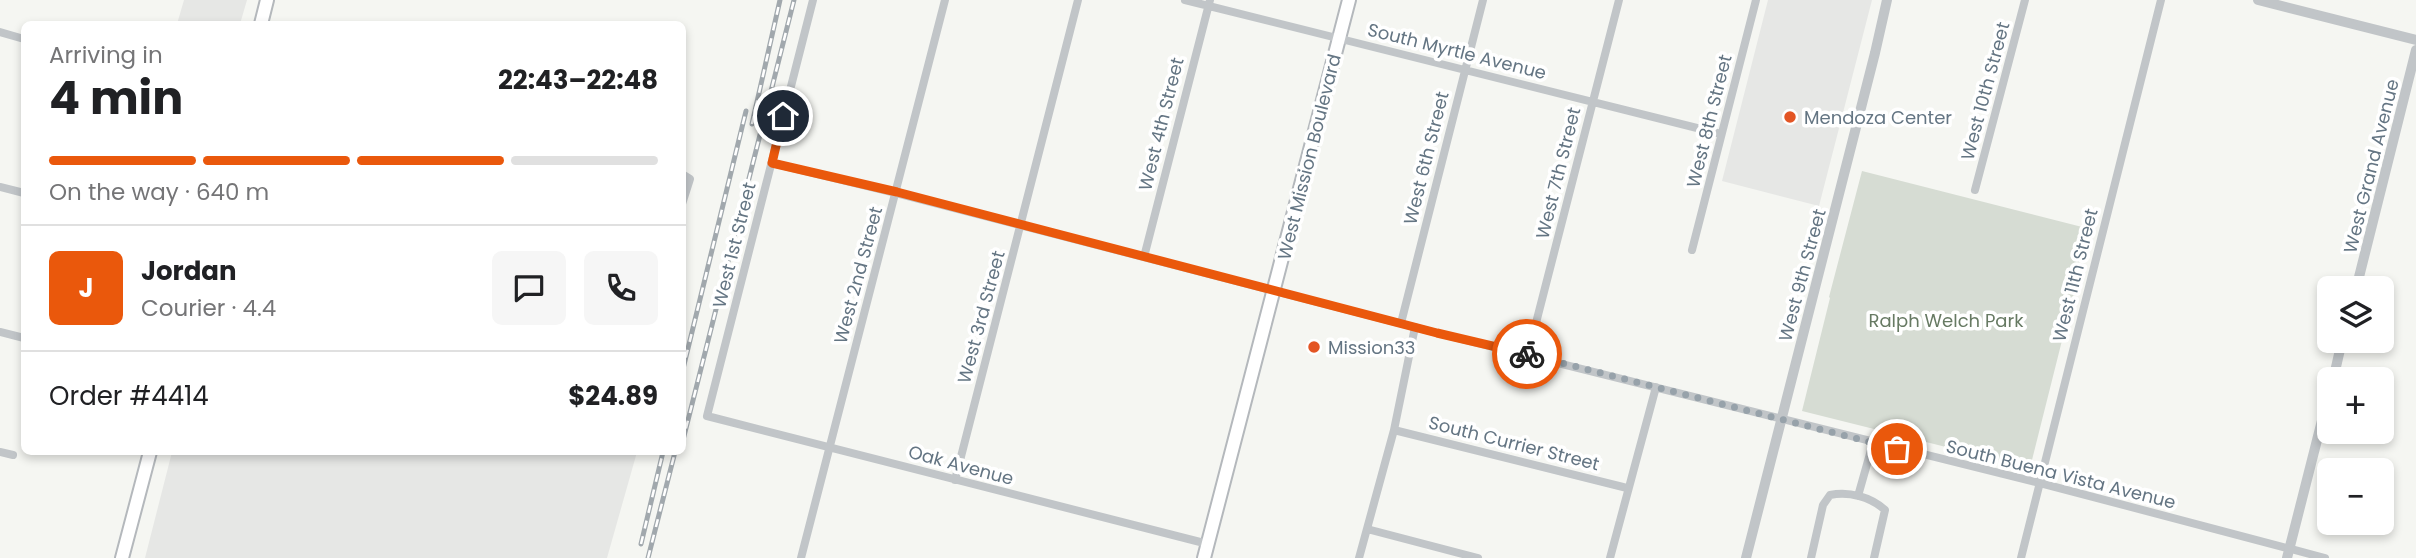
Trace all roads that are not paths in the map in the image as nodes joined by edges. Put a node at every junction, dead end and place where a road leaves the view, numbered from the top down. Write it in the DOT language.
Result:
graph roads {
  1 [pos="267,0"];
  2 [pos="813,0"];
  3 [pos="945,0"];
  4 [pos="1078,0"];
  5 [pos="1185,0"];
  6 [pos="1349,0"];
  7 [pos="1483,0"];
  8 [pos="1619,0"];
  9 [pos="1756,0"];
  10 [pos="1887,0"];
  11 [pos="2025,0"];
  12 [pos="2161,0"];
  13 [pos="2258,0"];
  14 [pos="1209,3"];
  15 [pos="2294,5"];
  16 [pos="262,21"];
  17 [pos="0,32"];
  18 [pos="21,37"];
  19 [pos="1340,38"];
  20 [pos="2416,40"];
  21 [pos="2416,50"];
  22 [pos="1465,70"];
  23 [pos="1593,101"];
  24 [pos="1721,134"];
  25 [pos="772,163"];
  26 [pos="686,176"];
  27 [pos="0,187"];
  28 [pos="1975,190"];
  29 [pos="21,192"];
  30 [pos="686,192"];
  31 [pos="897,192"];
  32 [pos="1021,226"];
  33 [pos="1692,250"];
  34 [pos="1144,257"];
  35 [pos="2359,276"];
  36 [pos="1275,290"];
  37 [pos="1401,323"];
  38 [pos="1415,327"];
  39 [pos="0,332"];
  40 [pos="21,337"];
  41 [pos="1528,354"];
  42 [pos="1656,387"];
  43 [pos="707,416"];
  44 [pos="1781,418"];
  45 [pos="1394,430"];
  46 [pos="2317,440"];
  47 [pos="1873,443"];
  48 [pos="829,446"];
  49 [pos="0,452"];
  50 [pos="13,455"];
  51 [pos="148,455"];
  52 [pos="955,480"];
  53 [pos="2040,483"];
  54 [pos="1627,488"];
  55 [pos="1858,496"];
  56 [pos="1367,528"];
  57 [pos="1208,544"];
  58 [pos="2288,554"];
  59 [pos="122,558"];
  60 [pos="801,558"];
  61 [pos="1204,558"];
  62 [pos="1359,558"];
  63 [pos="1478,558"];
  64 [pos="1610,558"];
  65 [pos="1746,558"];
  66 [pos="1811,558"];
  67 [pos="1874,558"];
  68 [pos="2021,558"];
  69 [pos="2325,558"];
  1 -- 16 [label="main road"];
  2 -- 25 [label="street, West 1st Street"];
  3 -- 31 [label="street, West 2nd Street"];
  4 -- 32 [label="street, West 3rd Street"];
  5 -- 14 [label="street, South Myrtle Avenue"];
  6 -- 19 [label="main road, West Mission Boulevard"];
  7 -- 22 [label="street, West 6th Street"];
  8 -- 23 [label="street, West 7th Street"];
  9 -- 24 [label="street, West 8th Street"];
  10 -- 44 [label="street, West 9th Street"];
  11 -- 28 [label="street, West 10th Street"];
  12 -- 53 [label="street, West 11th Street"];
  13 -- 15 [label="street"];
  14 -- 19 [label="street, South Myrtle Avenue"];
  14 -- 34 [label="street, West 4th Street"];
  15 -- 20 [label="street"];
  17 -- 18 [label="street"];
  19 -- 22 [label="street, South Myrtle Avenue"];
  19 -- 36 [label="main road, West Mission Boulevard"];
  21 -- 35 [label="street, West Grand Avenue"];
  22 -- 23 [label="street, South Myrtle Avenue"];
  22 -- 37 [label="street, West 6th Street"];
  23 -- 24 [label="street, South Myrtle Avenue"];
  23 -- 41 [label="street, West 7th Street"];
  24 -- 33 [label="street, West 8th Street"];
  25 -- 31 [label="street, South Buena Vista Avenue"];
  25 -- 43 [label="street, West 1st Street"];
  26 -- 30 [label="street"];
  27 -- 29 [label="street"];
  31 -- 32 [label="street, South Buena Vista Avenue"];
  31 -- 48 [label="street, West 2nd Street"];
  32 -- 34 [label="street, South Buena Vista Avenue"];
  32 -- 52 [label="street, West 3rd Street"];
  34 -- 36 [label="street, South Buena Vista Avenue"];
  36 -- 37 [label="street, South Buena Vista Avenue"];
  36 -- 57 [label="main road, West Mission Boulevard"];
  37 -- 38 [label="street, South Buena Vista Avenue"];
  38 -- 41 [label="street, South Buena Vista Avenue"];
  38 -- 45 [label="street"];
  39 -- 40 [label="street"];
  41 -- 42 [label="street, South Buena Vista Avenue"];
  42 -- 44 [label="street, South Buena Vista Avenue"];
  42 -- 54 [label="street"];
  43 -- 48 [label="street, Oak Avenue"];
  44 -- 47 [label="street, South Buena Vista Avenue"];
  44 -- 65 [label="street, West 9th Street"];
  45 -- 54 [label="street, South Currier Street"];
  45 -- 56 [label="street"];
  46 -- 58 [label="street"];
  47 -- 53 [label="street, South Buena Vista Avenue"];
  47 -- 55 [label="street"];
  48 -- 52 [label="street, Oak Avenue"];
  48 -- 60 [label="street, West 2nd Street"];
  49 -- 50 [label="street"];
  51 -- 59 [label="main road"];
  52 -- 57 [label="street, Oak Avenue"];
  53 -- 58 [label="street, South Buena Vista Avenue"];
  53 -- 68 [label="street, West 11th Street"];
  54 -- 64 [label="street"];
  55 -- 66 [label="street"];
  55 -- 67 [label="street"];
  56 -- 62 [label="street"];
  56 -- 63 [label="street"];
  57 -- 61 [label="main road, West Mission Boulevard"];
  58 -- 69 [label="street, South Buena Vista Avenue"];
}
